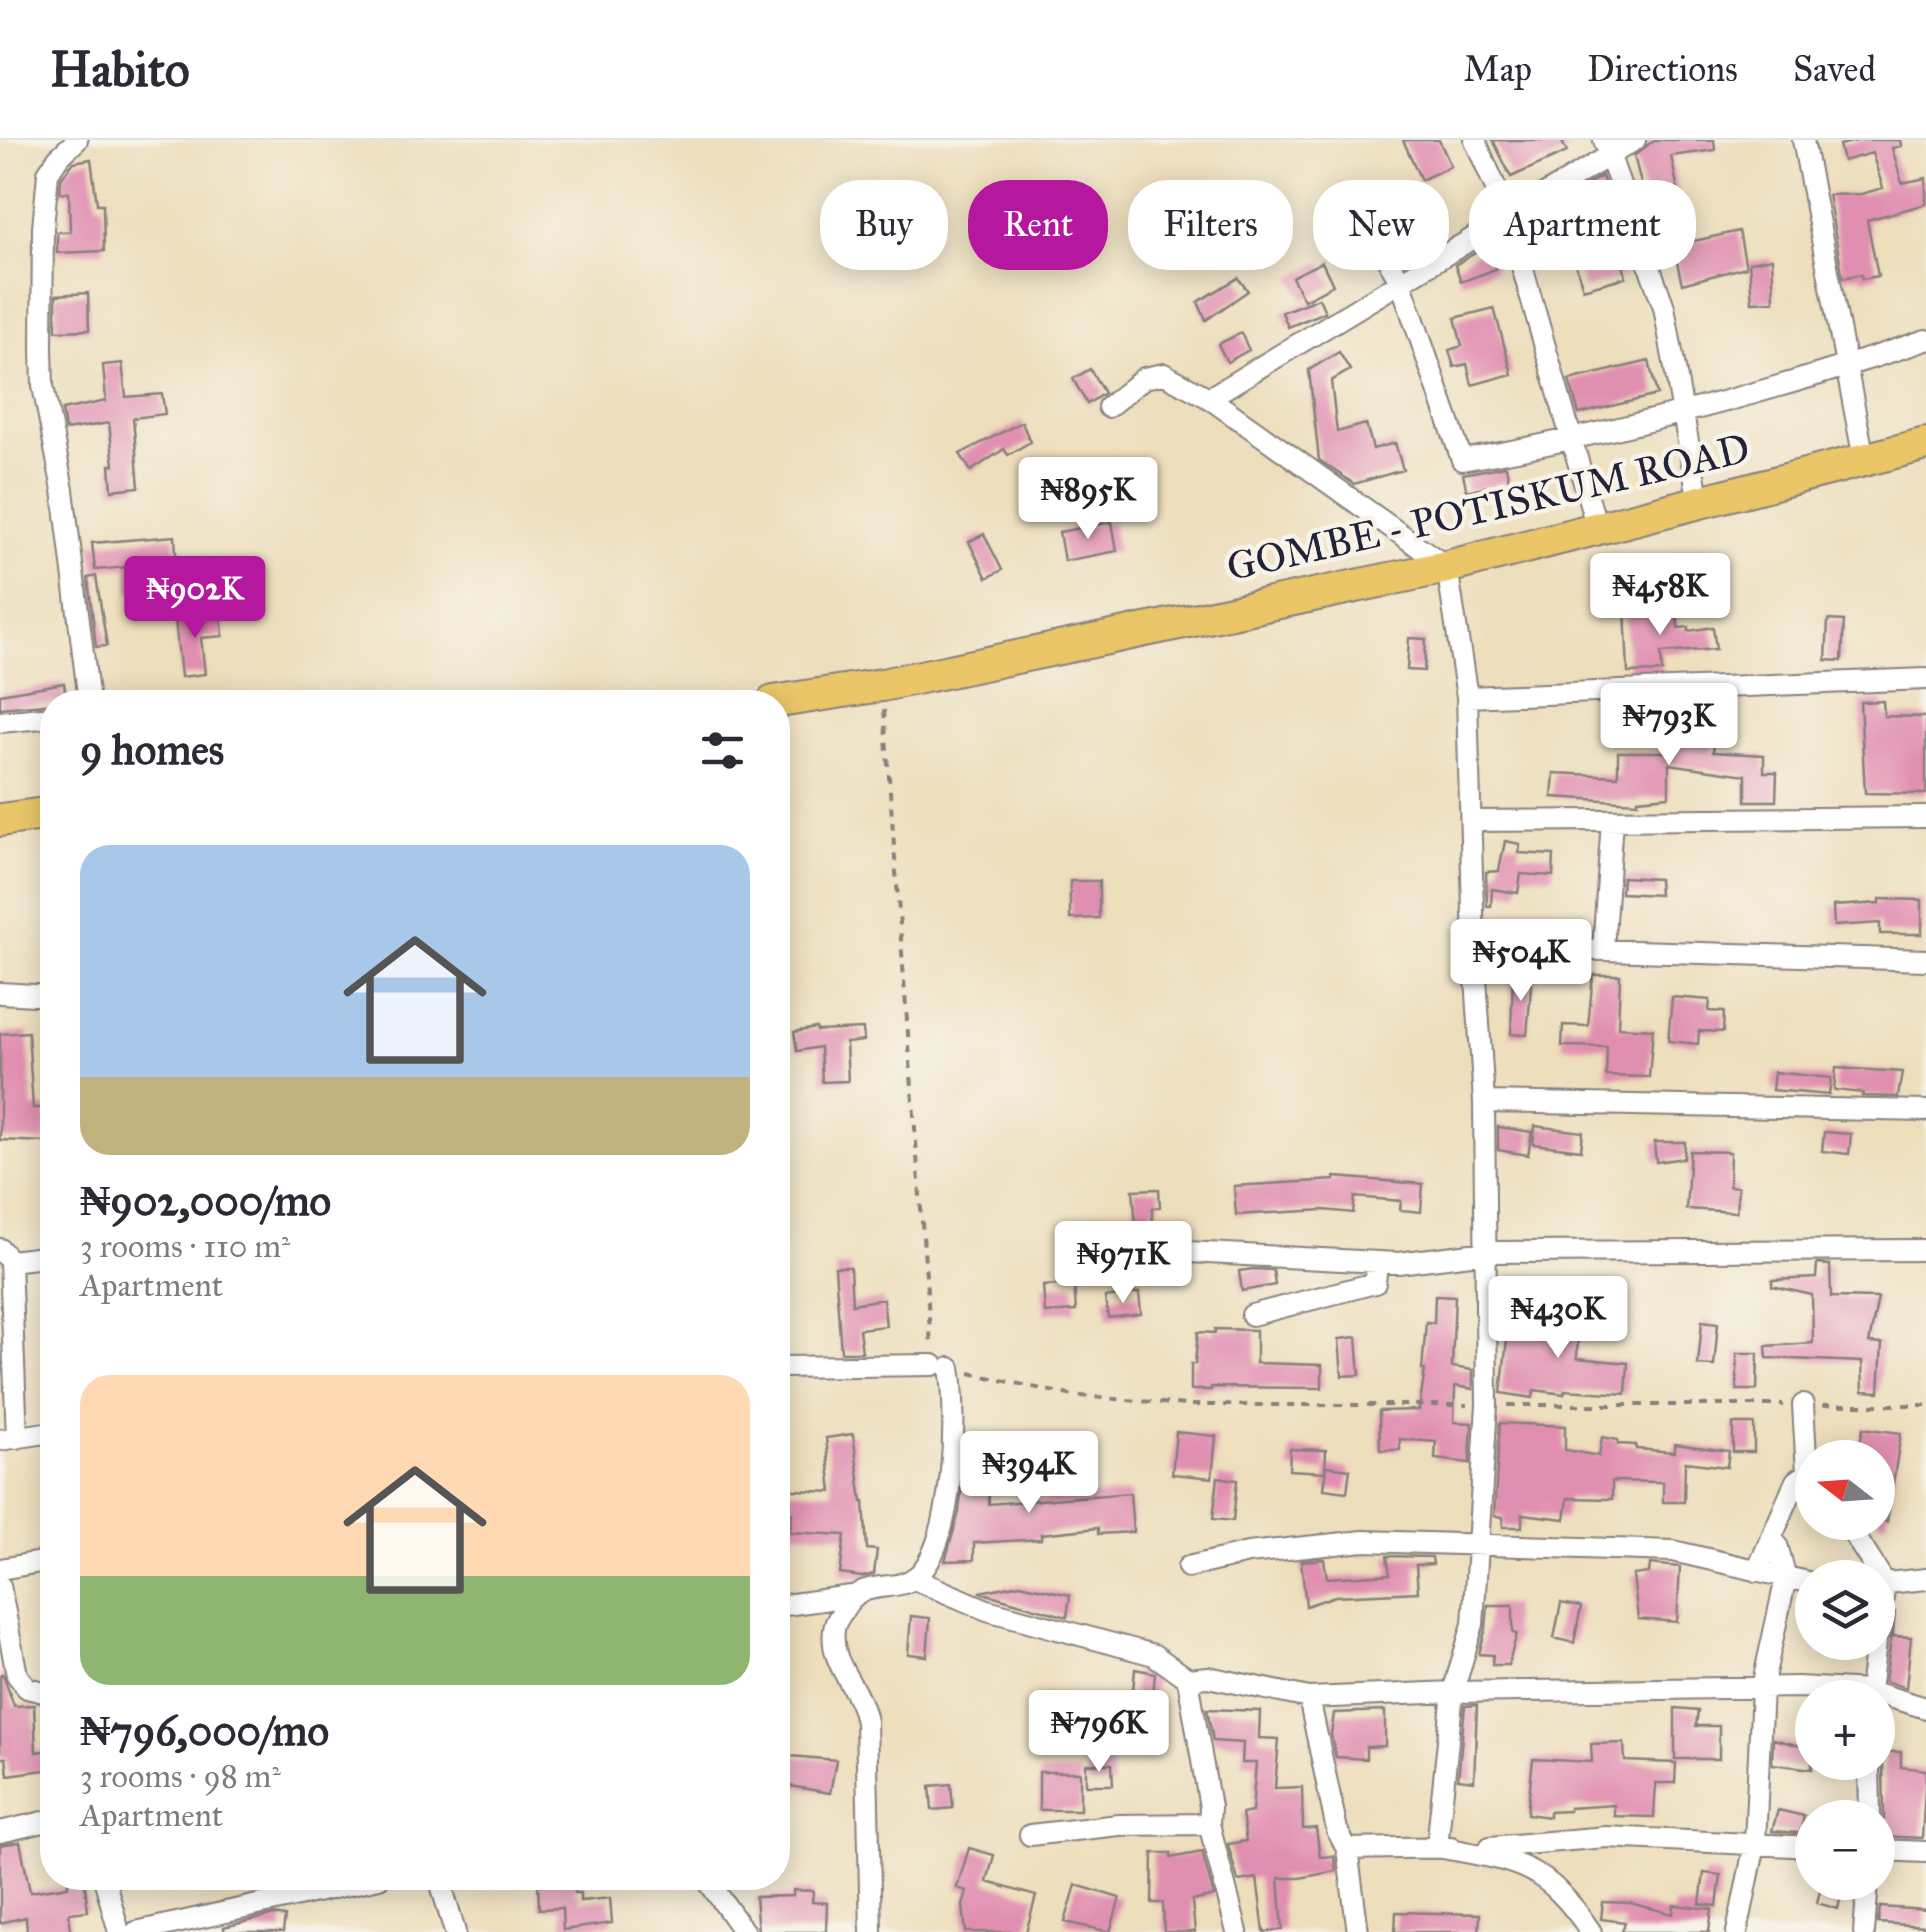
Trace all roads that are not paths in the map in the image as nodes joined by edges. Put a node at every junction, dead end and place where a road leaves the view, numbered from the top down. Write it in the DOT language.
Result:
graph roads {
  1 [pos="77,140"];
  2 [pos="1474,140"];
  3 [pos="1635,140"];
  4 [pos="1803,140"];
  5 [pos="1608,147"];
  6 [pos="1492,180"];
  7 [pos="1559,180"];
  8 [pos="1469,238"];
  9 [pos="1394,270"];
  10 [pos="1524,270"];
  11 [pos="1400,280"];
  12 [pos="1926,340"];
  13 [pos="1846,367"];
  14 [pos="1209,398"];
  15 [pos="1108,407"];
  16 [pos="1684,412"];
  17 [pos="1572,441"];
  18 [pos="1926,444"];
  19 [pos="1864,459"];
  20 [pos="1699,502"];
  21 [pos="1596,528"];
  22 [pos="1447,567"];
  23 [pos="1926,680"];
  24 [pos="88,690"];
  25 [pos="1467,696"];
  26 [pos="790,699"];
  27 [pos="40,717"];
  28 [pos="0,722"];
  29 [pos="40,815"];
  30 [pos="1926,817"];
  31 [pos="0,820"];
  32 [pos="1612,820"];
  33 [pos="1472,821"];
  34 [pos="1474,946"];
  35 [pos="1602,950"];
  36 [pos="1926,960"];
  37 [pos="0,993"];
  38 [pos="40,995"];
  39 [pos="1484,1102"];
  40 [pos="1926,1111"];
  41 [pos="1926,1250"];
  42 [pos="1170,1251"];
  43 [pos="1486,1252"];
  44 [pos="5,1255"];
  45 [pos="40,1256"];
  46 [pos="1377,1262"];
  47 [pos="1252,1315"];
  48 [pos="790,1367"];
  49 [pos="1802,1405"];
  50 [pos="40,1434"];
  51 [pos="9,1439"];
  52 [pos="1806,1440"];
  53 [pos="1795,1483"];
  54 [pos="1480,1544"];
  55 [pos="1777,1545"];
  56 [pos="40,1562"];
  57 [pos="1188,1567"];
  58 [pos="0,1569"];
  59 [pos="1757,1571"];
  60 [pos="1786,1578"];
  61 [pos="914,1579"];
  62 [pos="1926,1579"];
  63 [pos="1795,1580"];
  64 [pos="1895,1582"];
  65 [pos="0,1586"];
  66 [pos="851,1596"];
  67 [pos="790,1604"];
  68 [pos="1188,1679"];
  69 [pos="1762,1687"];
  70 [pos="1795,1689"];
  71 [pos="40,1691"];
  72 [pos="1453,1692"];
  73 [pos="1309,1698"];
  74 [pos="1895,1700"];
  75 [pos="1926,1708"];
  76 [pos="40,1823"];
  77 [pos="1209,1824"];
  78 [pos="0,1832"];
  79 [pos="1030,1835"];
  80 [pos="1754,1844"];
  81 [pos="1795,1845"];
  82 [pos="1437,1847"];
  83 [pos="1347,1849"];
  84 [pos="1895,1851"];
  85 [pos="1926,1852"];
  86 [pos="107,1890"];
  87 [pos="325,1890"];
  88 [pos="443,1890"];
  89 [pos="716,1890"];
  90 [pos="1867,1900"];
  91 [pos="736,1928"];
  92 [pos="119,1932"];
  93 [pos="136,1932"];
  94 [pos="455,1932"];
  95 [pos="871,1932"];
  96 [pos="1236,1932"];
  97 [pos="1358,1932"];
  98 [pos="1591,1932"];
  99 [pos="1738,1932"];
  100 [pos="1864,1932"];
  1 -- 24 [label="street"];
  2 -- 6 [label="street"];
  3 -- 5 [label="street"];
  4 -- 13 [label="street"];
  5 -- 7 [label="street"];
  5 -- 16 [label="street"];
  8 -- 11 [label="street"];
  9 -- 11 [label="street"];
  10 -- 17 [label="street"];
  11 -- 14 [label="street"];
  11 -- 17 [label="street"];
  12 -- 13 [label="street"];
  13 -- 16 [label="street"];
  13 -- 19 [label="street"];
  14 -- 15 [label="street"];
  14 -- 22 [label="street"];
  16 -- 17 [label="street"];
  16 -- 20 [label="street"];
  17 -- 21 [label="street"];
  18 -- 19 [label="main road, GOMBE - POTISKUM ROAD"];
  19 -- 20 [label="main road, GOMBE - POTISKUM ROAD"];
  20 -- 21 [label="main road, GOMBE - POTISKUM ROAD"];
  21 -- 22 [label="main road, GOMBE - POTISKUM ROAD"];
  22 -- 25 [label="street"];
  22 -- 26 [label="main road, GOMBE - POTISKUM ROAD"];
  23 -- 25 [label="street"];
  25 -- 33 [label="street"];
  27 -- 28 [label="street"];
  29 -- 31 [label="main road"];
  30 -- 32 [label="street"];
  32 -- 33 [label="street"];
  32 -- 35 [label="street"];
  33 -- 34 [label="street"];
  34 -- 35 [label="street"];
  34 -- 39 [label="street"];
  35 -- 36 [label="street"];
  37 -- 38 [label="street"];
  39 -- 40 [label="street"];
  39 -- 43 [label="street"];
  41 -- 43 [label="street"];
  42 -- 46 [label="street"];
  43 -- 46 [label="street"];
  43 -- 54 [label="street"];
  44 -- 45 [label="street"];
  44 -- 51 [label="street"];
  46 -- 47 [label="street"];
  48 -- 61 [label="street"];
  49 -- 52 [label="street"];
  50 -- 51 [label="street"];
  53 -- 59 [label="street"];
  54 -- 57 [label="street"];
  54 -- 59 [label="street"];
  54 -- 72 [label="street"];
  55 -- 60 [label="street"];
  56 -- 58 [label="street"];
  59 -- 60 [label="street"];
  60 -- 63 [label="street"];
  60 -- 69 [label="street"];
  61 -- 66 [label="street"];
  61 -- 68 [label="street"];
  62 -- 64 [label="street"];
  65 -- 71 [label="street"];
  66 -- 67 [label="street"];
  66 -- 95 [label="street"];
  68 -- 73 [label="street"];
  68 -- 77 [label="street"];
  69 -- 70 [label="street"];
  69 -- 72 [label="street"];
  69 -- 80 [label="street"];
  72 -- 73 [label="street"];
  72 -- 82 [label="street"];
  73 -- 83 [label="street"];
  74 -- 75 [label="street"];
  76 -- 78 [label="street"];
  77 -- 79 [label="street"];
  77 -- 96 [label="street"];
  80 -- 81 [label="street"];
  80 -- 82 [label="street"];
  80 -- 99 [label="street"];
  82 -- 83 [label="street"];
  82 -- 98 [label="street"];
  83 -- 97 [label="street"];
  84 -- 85 [label="street"];
  86 -- 92 [label="street"];
  87 -- 93 [label="street"];
  88 -- 94 [label="street"];
  89 -- 91 [label="street"];
  90 -- 100 [label="street"];
}
